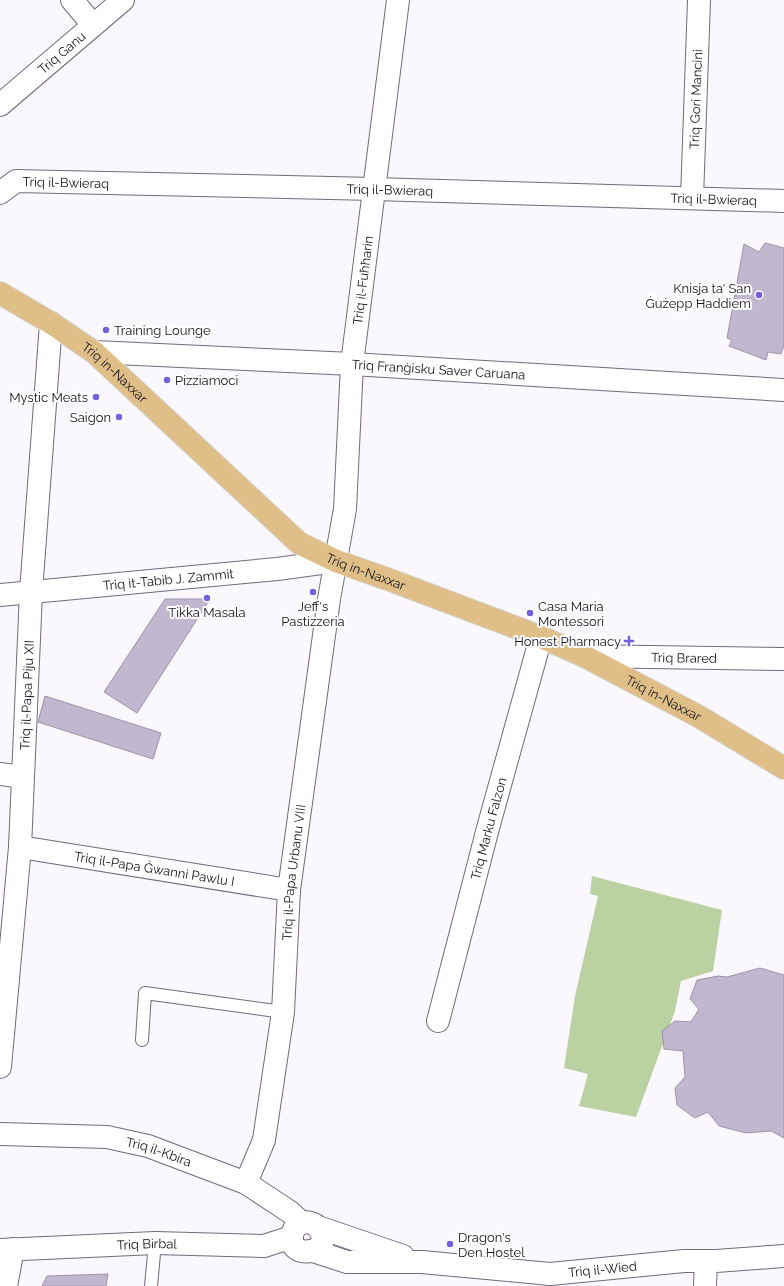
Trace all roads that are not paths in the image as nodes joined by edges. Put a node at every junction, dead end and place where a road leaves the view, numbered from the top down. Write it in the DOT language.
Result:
graph roads {
  1 [pos="72,0"];
  2 [pos="122,0"];
  3 [pos="398,0"];
  4 [pos="699,0"];
  5 [pos="93,25"];
  6 [pos="0,105"];
  7 [pos="374,189"];
  8 [pos="0,193"];
  9 [pos="692,198"];
  10 [pos="784,201"];
  11 [pos="0,293"];
  12 [pos="52,323"];
  13 [pos="94,352"];
  14 [pos="352,364"];
  15 [pos="784,390"];
  16 [pos="336,561"];
  17 [pos="31,592"];
  18 [pos="0,595"];
  19 [pos="541,637"];
  20 [pos="584,656"];
  21 [pos="784,659"];
  22 [pos="784,768"];
  23 [pos="0,774"];
  24 [pos="23,777"];
  25 [pos="20,847"];
  26 [pos="289,890"];
  27 [pos="283,1012"];
  28 [pos="438,1020"];
  29 [pos="142,1040"];
  30 [pos="0,1067"];
  31 [pos="0,1134"];
  32 [pos="246,1183"];
  33 [pos="304,1229"];
  34 [pos="155,1243"];
  35 [pos="6,1250"];
  36 [pos="784,1256"];
  37 [pos="706,1261"];
  38 [pos="422,1262"];
  39 [pos="549,1280"];
  40 [pos="6,1286"];
  41 [pos="151,1286"];
  42 [pos="705,1286"];
  1 -- 5 [label="street"];
  2 -- 5 [label="street, Triq Ganu"];
  3 -- 7 [label="street, Triq il-Fuħħarin"];
  4 -- 9 [label="street, Triq Gori Mancini"];
  5 -- 6 [label="street, Triq Ganu"];
  7 -- 8 [label="street, Triq il-Bwieraq"];
  7 -- 9 [label="street, Triq il-Bwieraq"];
  7 -- 14 [label="street, Triq il-Fuħħarin"];
  9 -- 10 [label="street, Triq il-Bwieraq"];
  11 -- 12 [label="main road, Triq in-Naxxar"];
  12 -- 13 [label="main road, Triq in-Naxxar"];
  12 -- 17 [label="street, Triq il-Papa Piju XII"];
  13 -- 14 [label="street, Triq Franġisku Saver Caruana"];
  13 -- 16 [label="main road, Triq in-Naxxar"];
  14 -- 15 [label="street, Triq Franġisku Saver Caruana"];
  14 -- 16 [label="street, Triq il-Fuħħarin"];
  16 -- 17 [label="street, Triq it-Tabib J. Zammit"];
  16 -- 19 [label="main road, Triq in-Naxxar"];
  16 -- 26 [label="street, Triq il-Papa Urbanu VIII"];
  17 -- 18 [label="street, Triq it-Tabib J. Zammit"];
  17 -- 24 [label="street, Triq il-Papa Piju XII"];
  19 -- 20 [label="main road, Triq in-Naxxar"];
  19 -- 28 [label="street, Triq Marku Falzon"];
  20 -- 21 [label="street, Triq Brared"];
  20 -- 22 [label="main road, Triq in-Naxxar"];
  23 -- 24 [label="street"];
  24 -- 25 [label="street, Triq il-Papa Piju XII"];
  25 -- 26 [label="street, Triq il-Papa Ġwanni Pawlu I"];
  25 -- 30 [label="street, Triq il-Papa Piju XII"];
  26 -- 27 [label="street, Triq il-Papa Urbanu VIII"];
  27 -- 29 [label="lane"];
  27 -- 32 [label="street, Triq il-Papa Urbanu VIII"];
  31 -- 32 [label="street, Triq il-Kbira"];
  32 -- 33 [label="street, Triq il-Kbira"];
  33 -- 34 [label="street, Triq Birbal"];
  33 -- 38 [label="street, Triq il-Wied"];
  33 -- 38 [label="street, Triq il-Wied"];
  34 -- 35 [label="street, Triq Birbal"];
  34 -- 41 [label="lane"];
  35 -- 40 [label="street"];
  36 -- 37 [label="street, Triq il-Wied"];
  37 -- 39 [label="street, Triq il-Wied"];
  37 -- 42 [label="street"];
  38 -- 39 [label="street, Triq il-Wied"];
}
